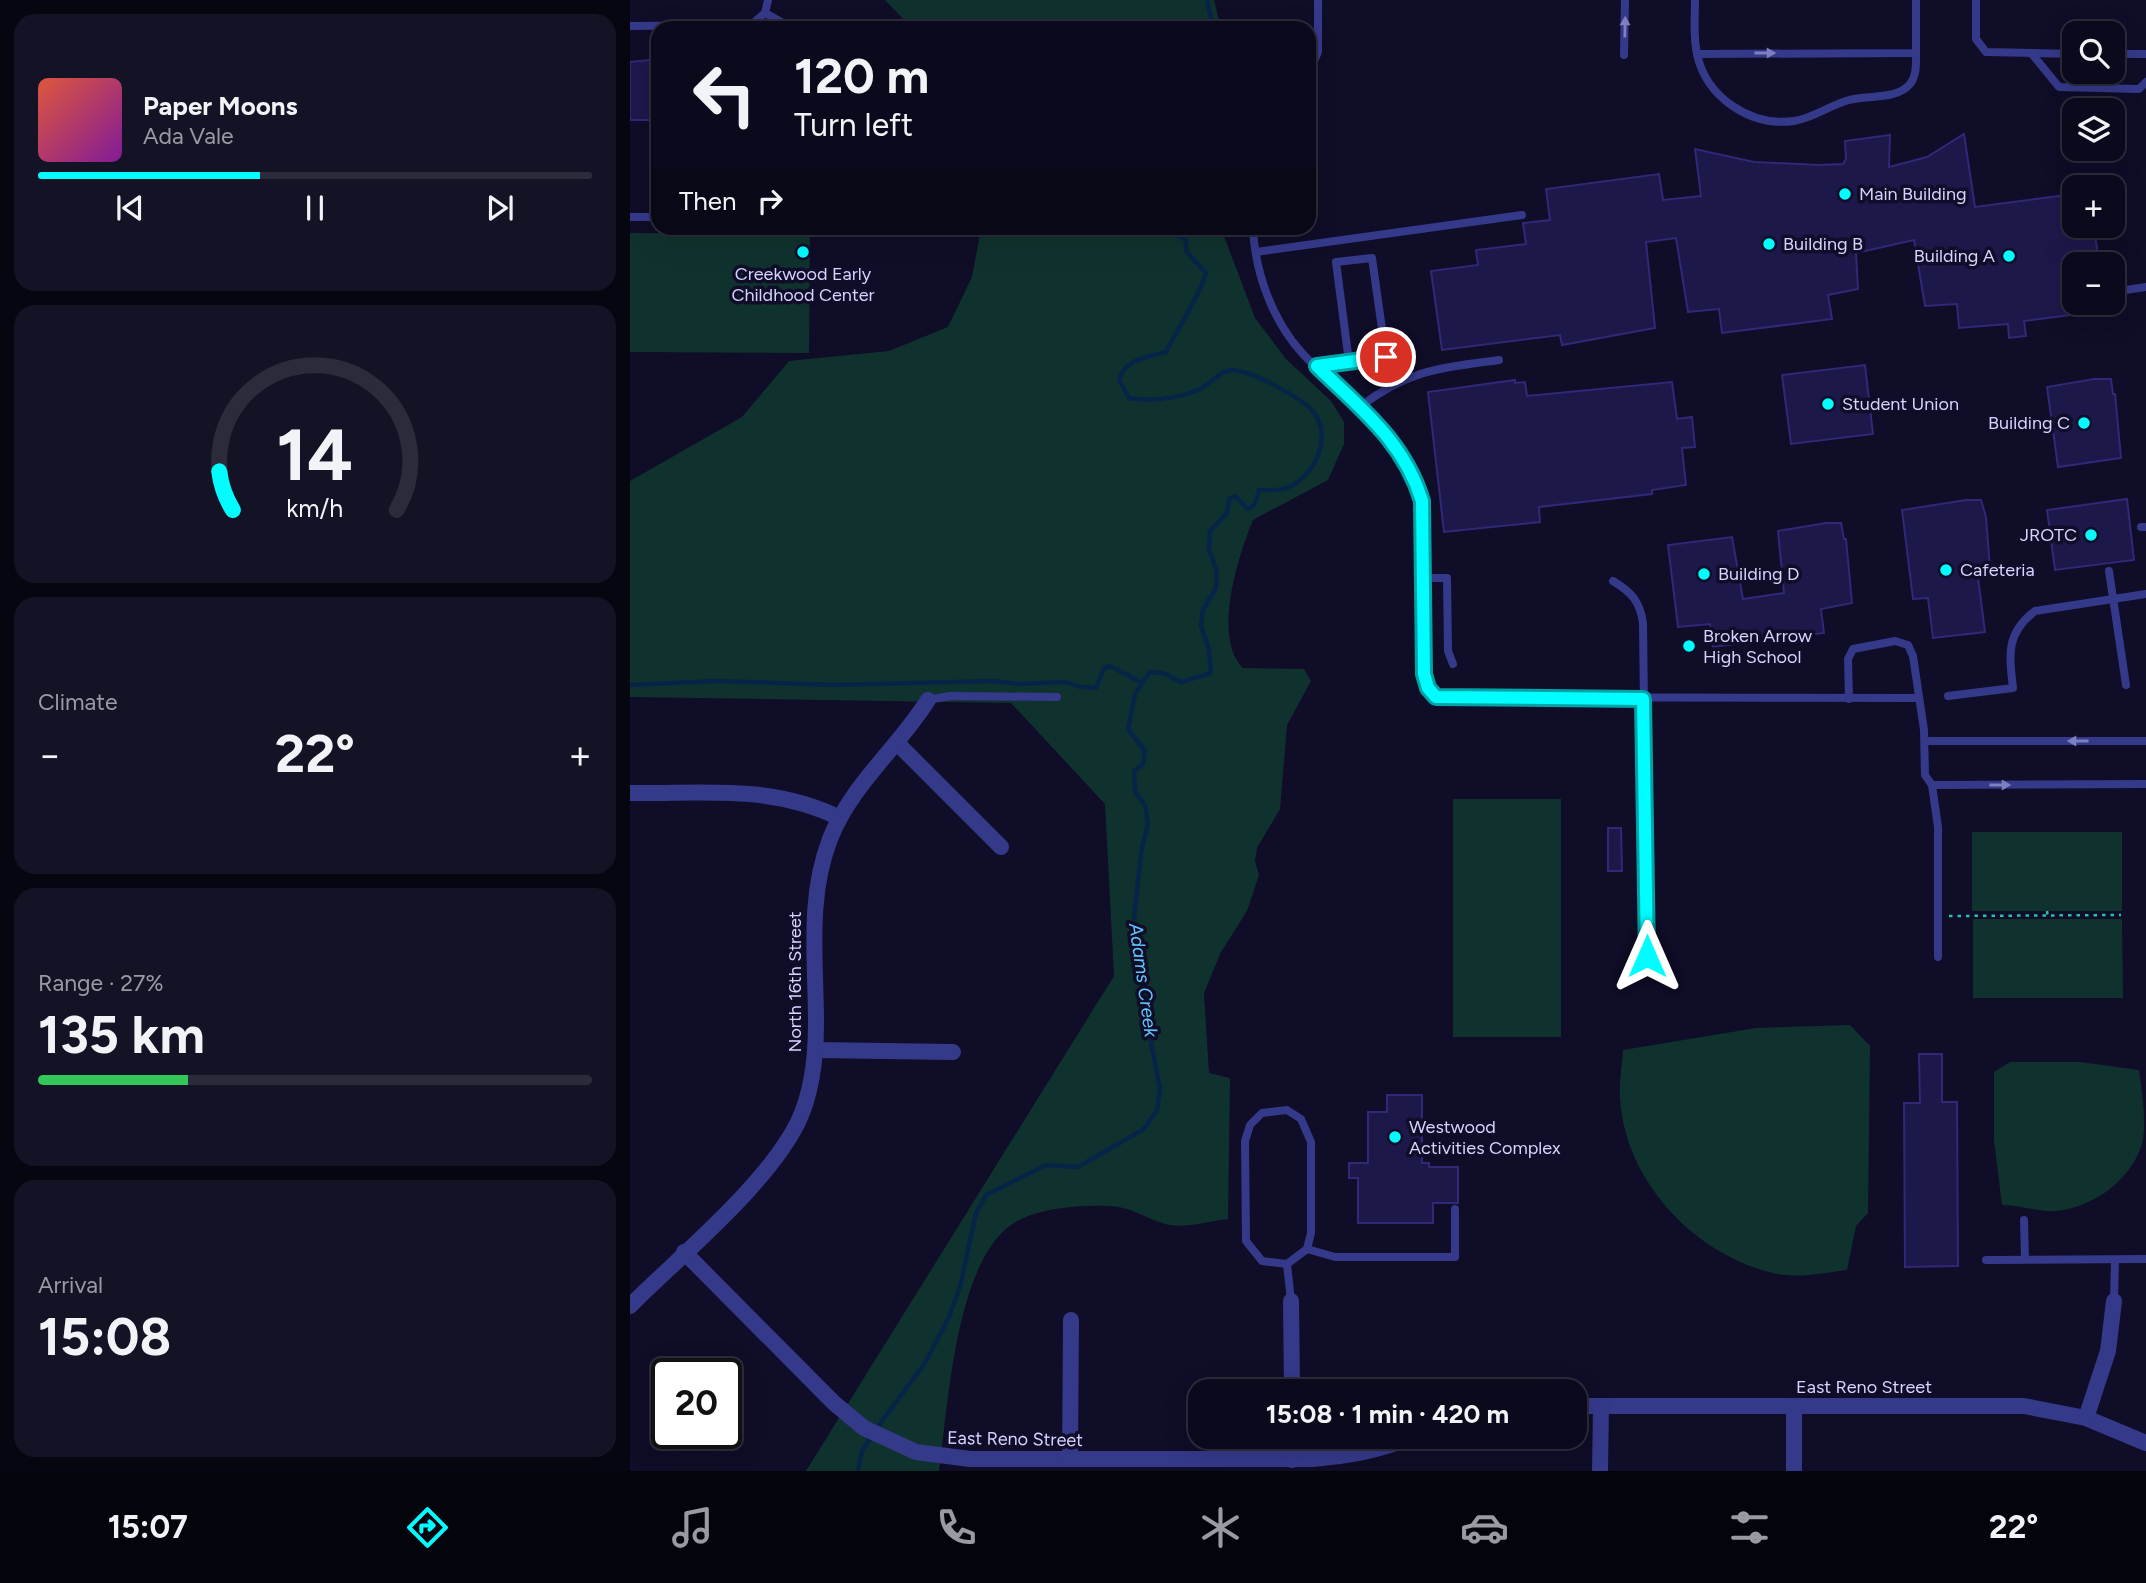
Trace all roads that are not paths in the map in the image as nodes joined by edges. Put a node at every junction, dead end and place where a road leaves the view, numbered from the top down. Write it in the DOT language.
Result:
graph roads {
  1 [pos="768,0"];
  2 [pos="1318,0"];
  3 [pos="1625,0"];
  4 [pos="1695,0"];
  5 [pos="1916,0"];
  6 [pos="1976,0"];
  7 [pos="765,13"];
  8 [pos="756,21"];
  9 [pos="779,21"];
  10 [pos="630,26"];
  11 [pos="651,26"];
  12 [pos="1916,53"];
  13 [pos="1697,54"];
  14 [pos="2032,54"];
  15 [pos="2062,54"];
  16 [pos="2125,54"];
  17 [pos="2146,54"];
  18 [pos="1624,55"];
  19 [pos="1316,57"];
  20 [pos="2146,82"];
  21 [pos="1522,215"];
  22 [pos="630,217"];
  23 [pos="651,217"];
  24 [pos="1254,235"];
  25 [pos="1256,252"];
  26 [pos="2146,287"];
  27 [pos="2125,290"];
  28 [pos="1499,360"];
  29 [pos="1349,362"];
  30 [pos="1317,366"];
  31 [pos="1361,406"];
  32 [pos="2109,571"];
  33 [pos="1424,578"];
  34 [pos="1613,581"];
  35 [pos="2146,594"];
  36 [pos="2111,598"];
  37 [pos="1453,664"];
  38 [pos="2126,685"];
  39 [pos="1948,696"];
  40 [pos="1057,697"];
  41 [pos="1917,698"];
  42 [pos="1643,699"];
  43 [pos="1849,699"];
  44 [pos="928,700"];
  45 [pos="1925,741"];
  46 [pos="2146,741"];
  47 [pos="898,744"];
  48 [pos="2146,784"];
  49 [pos="1932,785"];
  50 [pos="630,793"];
  51 [pos="840,818"];
  52 [pos="1001,847"];
  53 [pos="1647,956"];
  54 [pos="1938,957"];
  55 [pos="815,1050"];
  56 [pos="953,1052"];
  57 [pos="1455,1209"];
  58 [pos="2024,1220"];
  59 [pos="1307,1249"];
  60 [pos="684,1252"];
  61 [pos="2025,1259"];
  62 [pos="2146,1259"];
  63 [pos="1986,1260"];
  64 [pos="2115,1260"];
  65 [pos="1287,1264"];
  66 [pos="1291,1301"];
  67 [pos="2114,1301"];
  68 [pos="630,1306"];
  69 [pos="1071,1320"];
  70 [pos="1292,1379"];
  71 [pos="1587,1406"];
  72 [pos="1601,1406"];
  73 [pos="1794,1406"];
  74 [pos="2087,1418"];
  75 [pos="2146,1443"];
  76 [pos="1292,1449"];
  77 [pos="1379,1449"];
  78 [pos="1070,1459"];
  79 [pos="1292,1460"];
  80 [pos="1600,1471"];
  81 [pos="1794,1471"];
  1 -- 7 [label="lane"];
  2 -- 19 [label="lane"];
  18 -- 3 [label="lane, one-way"];
  4 -- 13 [label="lane"];
  5 -- 12 [label="lane"];
  6 -- 14 [label="lane"];
  7 -- 8 [label="lane"];
  7 -- 9 [label="lane"];
  10 -- 11 [label="lane"];
  13 -- 12 [label="lane, one-way"];
  12 -- 13 [label="lane"];
  14 -- 15 [label="lane"];
  14 -- 20 [label="lane"];
  16 -- 17 [label="lane"];
  21 -- 25 [label="lane"];
  22 -- 23 [label="lane"];
  24 -- 25 [label="lane"];
  25 -- 30 [label="lane"];
  26 -- 27 [label="lane"];
  28 -- 31 [label="lane"];
  29 -- 29 [label="lane"];
  29 -- 30 [label="lane"];
  30 -- 31 [label="lane"];
  31 -- 33 [label="lane"];
  32 -- 36 [label="lane"];
  33 -- 37 [label="lane"];
  33 -- 42 [label="lane"];
  34 -- 42 [label="lane"];
  35 -- 36 [label="lane"];
  36 -- 38 [label="lane"];
  36 -- 39 [label="lane"];
  40 -- 44 [label="lane"];
  41 -- 43 [label="lane"];
  41 -- 43 [label="lane"];
  41 -- 45 [label="lane"];
  42 -- 43 [label="lane"];
  42 -- 53 [label="lane"];
  44 -- 47 [label="street, North 16th Street"];
  46 -- 45 [label="lane, one-way"];
  45 -- 49 [label="lane"];
  47 -- 51 [label="street, North 16th Street"];
  47 -- 52 [label="street"];
  49 -- 48 [label="lane, one-way"];
  49 -- 54 [label="lane"];
  50 -- 51 [label="street"];
  51 -- 55 [label="street, North 16th Street"];
  55 -- 56 [label="street"];
  55 -- 60 [label="street, North 16th Street"];
  57 -- 59 [label="lane"];
  58 -- 61 [label="lane"];
  59 -- 65 [label="lane"];
  59 -- 65 [label="lane"];
  60 -- 68 [label="street"];
  60 -- 78 [label="street, East Reno Street"];
  61 -- 63 [label="lane"];
  61 -- 64 [label="lane"];
  62 -- 64 [label="lane"];
  64 -- 67 [label="lane"];
  65 -- 66 [label="lane"];
  66 -- 70 [label="street"];
  67 -- 74 [label="street"];
  69 -- 78 [label="street"];
  71 -- 72 [label="street, East Reno Street"];
  72 -- 73 [label="street, East Reno Street"];
  72 -- 80 [label="street"];
  73 -- 74 [label="street, East Reno Street"];
  73 -- 81 [label="street"];
  74 -- 75 [label="street, East Reno Street"];
  76 -- 79 [label="street"];
  77 -- 79 [label="street, East Reno Street"];
  78 -- 79 [label="street, East Reno Street"];
}
